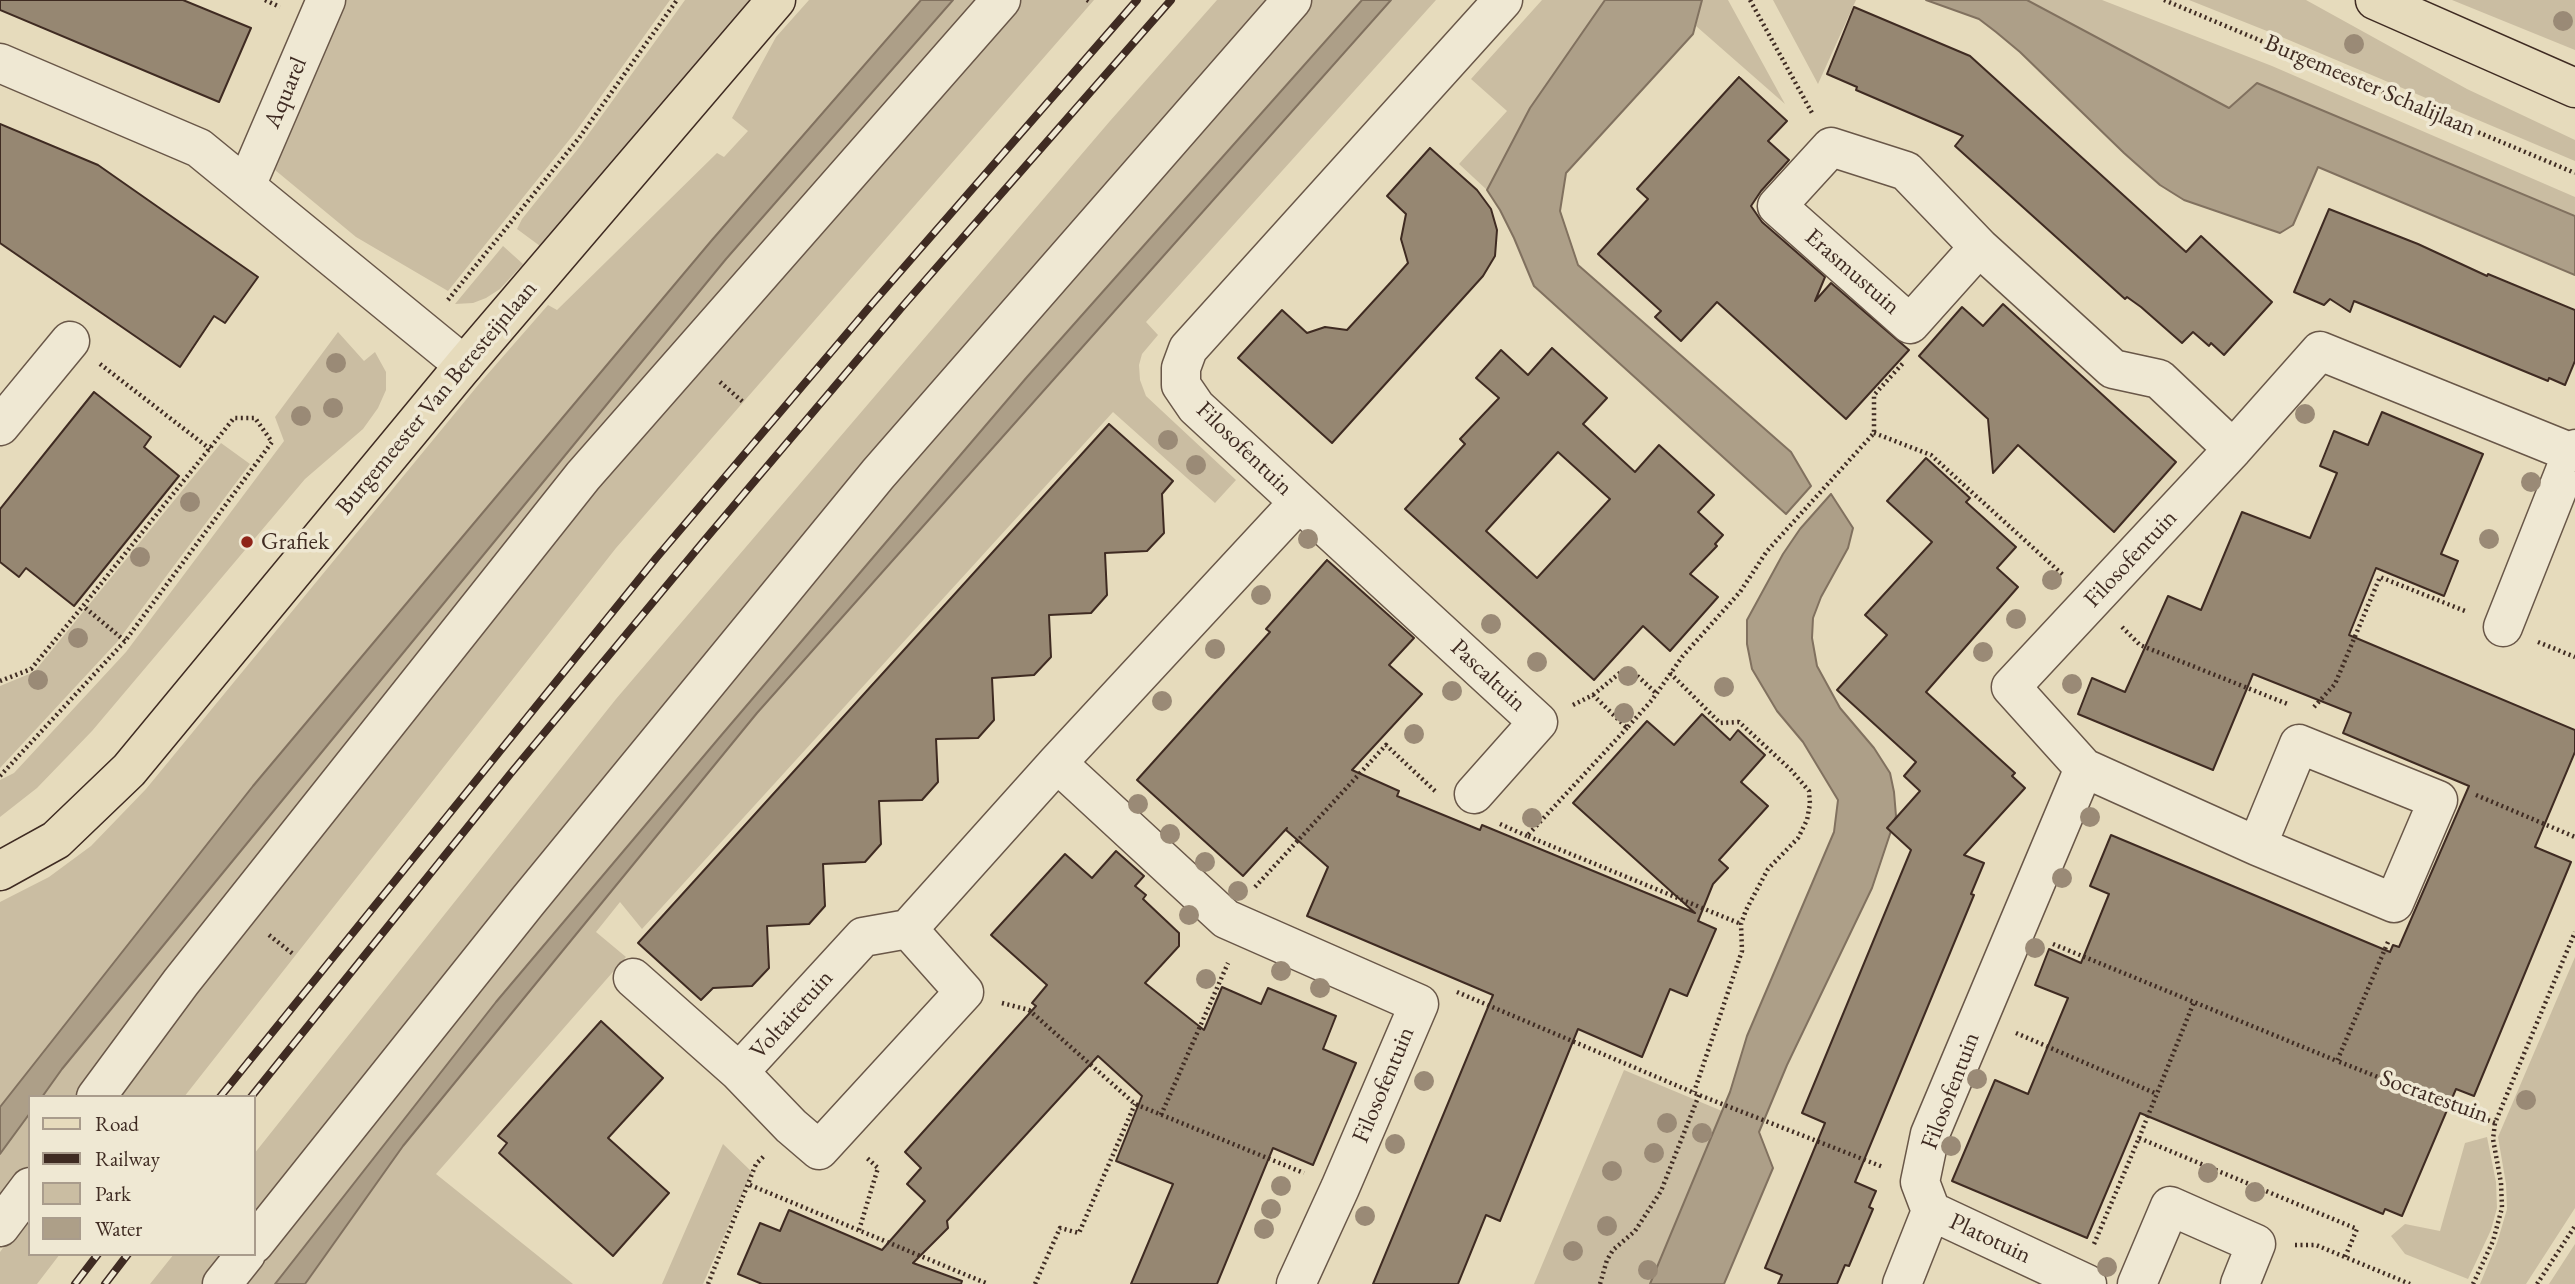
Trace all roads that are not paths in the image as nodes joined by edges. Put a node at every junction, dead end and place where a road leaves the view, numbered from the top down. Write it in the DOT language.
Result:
graph roads {
  1 [pos="326,0"];
  2 [pos="775,0"];
  3 [pos="1001,0"];
  4 [pos="1292,0"];
  5 [pos="1503,0"];
  6 [pos="2375,0"];
  7 [pos="0,63"];
  8 [pos="2575,88"];
  9 [pos="246,186"];
  10 [pos="1979,247"];
  11 [pos="70,341"];
  12 [pos="464,365"];
  13 [pos="0,426"];
  14 [pos="2233,449"];
  15 [pos="2574,451"];
  16 [pos="1299,502"];
  17 [pos="2503,627"];
  18 [pos="1057,763"];
  19 [pos="2084,768"];
  20 [pos="1474,794"];
  21 [pos="2257,846"];
  22 [pos="0,871"];
  23 [pos="908,929"];
  24 [pos="633,978"];
  25 [pos="739,1072"];
  26 [pos="97,1095"];
  27 [pos="28,1190"];
  28 [pos="1926,1197"];
  29 [pos="0,1227"];
  30 [pos="256,1241"];
  31 [pos="244,1256"];
  32 [pos="222,1284"];
  33 [pos="1296,1284"];
  34 [pos="1902,1284"];
  35 [pos="2087,1284"];
  36 [pos="2137,1284"];
  37 [pos="2240,1284"];
  1 -- 9 [label="street, Aquarel"];
  2 -- 12 [label="main road, Burgemeester Van Beresteijnlaan"];
  3 -- 26 [label="street"];
  4 -- 30 [label="street"];
  5 -- 16 [label="street, Filosofentuin"];
  6 -- 8 [label="main road"];
  7 -- 9 [label="street"];
  9 -- 12 [label="street"];
  10 -- 10 [label="street, Erasmustuin"];
  10 -- 14 [label="street"];
  11 -- 13 [label="street"];
  12 -- 22 [label="main road, Burgemeester Van Beresteijnlaan"];
  14 -- 15 [label="street, Filosofentuin"];
  14 -- 19 [label="street, Filosofentuin"];
  15 -- 17 [label="street, Filosofentuin"];
  16 -- 18 [label="street, Filosofentuin"];
  16 -- 20 [label="street, Pascaltuin"];
  18 -- 23 [label="street"];
  18 -- 33 [label="street, Filosofentuin"];
  19 -- 21 [label="street"];
  19 -- 28 [label="street, Filosofentuin"];
  21 -- 21 [label="street"];
  23 -- 25 [label="street, Voltairetuin"];
  23 -- 25 [label="street, Voltairetuin"];
  24 -- 25 [label="street"];
  27 -- 29 [label="street"];
  28 -- 34 [label="street, Filosofentuin"];
  28 -- 35 [label="street, Platotuin"];
  31 -- 32 [label="street"];
  36 -- 37 [label="street"];
}
